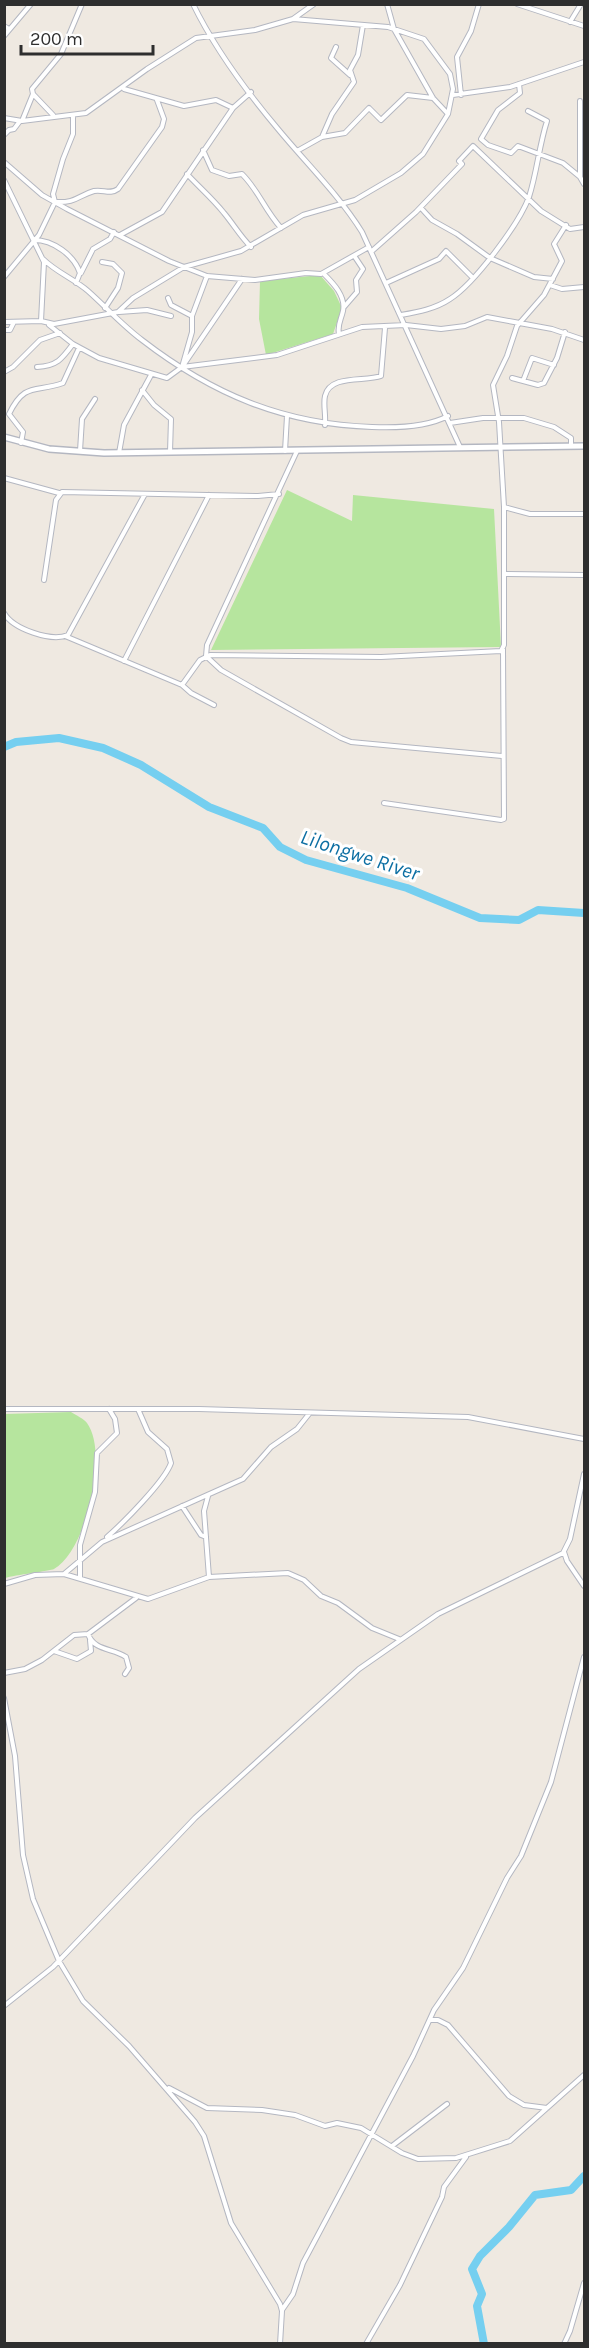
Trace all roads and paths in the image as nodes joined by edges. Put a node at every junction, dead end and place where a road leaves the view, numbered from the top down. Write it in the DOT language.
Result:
graph roads {
  1 [pos="31,4"];
  2 [pos="82,4"];
  3 [pos="193,4"];
  4 [pos="314,4"];
  5 [pos="387,4"];
  6 [pos="479,4"];
  7 [pos="517,4"];
  8 [pos="581,4"];
  9 [pos="293,19"];
  10 [pos="570,22"];
  11 [pos="363,25"];
  12 [pos="4,26"];
  13 [pos="585,27"];
  14 [pos="394,29"];
  15 [pos="9,30"];
  16 [pos="208,35"];
  17 [pos="4,36"];
  18 [pos="336,47"];
  19 [pos="585,62"];
  20 [pos="351,75"];
  21 [pos="519,84"];
  22 [pos="123,88"];
  23 [pos="251,92"];
  24 [pos="33,94"];
  25 [pos="453,95"];
  26 [pos="461,95"];
  27 [pos="433,98"];
  28 [pos="158,100"];
  29 [pos="580,102"];
  30 [pos="233,108"];
  31 [pos="528,111"];
  32 [pos="448,114"];
  33 [pos="54,115"];
  34 [pos="73,115"];
  35 [pos="4,117"];
  36 [pos="21,121"];
  37 [pos="4,135"];
  38 [pos="322,137"];
  39 [pos="203,150"];
  40 [pos="297,151"];
  41 [pos="540,155"];
  42 [pos="4,162"];
  43 [pos="187,174"];
  44 [pos="580,177"];
  45 [pos="4,180"];
  46 [pos="585,184"];
  47 [pos="528,200"];
  48 [pos="55,202"];
  49 [pos="341,203"];
  50 [pos="421,208"];
  51 [pos="566,225"];
  52 [pos="281,228"];
  53 [pos="585,228"];
  54 [pos="114,232"];
  55 [pos="120,235"];
  56 [pos="33,240"];
  57 [pos="251,247"];
  58 [pos="370,249"];
  59 [pos="355,257"];
  60 [pos="490,258"];
  61 [pos="43,259"];
  62 [pos="102,261"];
  63 [pos="184,267"];
  64 [pos="80,273"];
  65 [pos="324,274"];
  66 [pos="207,276"];
  67 [pos="4,277"];
  68 [pos="473,278"];
  69 [pos="242,279"];
  70 [pos="553,279"];
  71 [pos="76,283"];
  72 [pos="386,283"];
  73 [pos="549,287"];
  74 [pos="585,287"];
  75 [pos="168,298"];
  76 [pos="105,308"];
  77 [pos="344,308"];
  78 [pos="118,312"];
  79 [pos="111,314"];
  80 [pos="401,315"];
  81 [pos="171,316"];
  82 [pos="192,316"];
  83 [pos="41,321"];
  84 [pos="4,322"];
  85 [pos="14,322"];
  86 [pos="520,323"];
  87 [pos="48,324"];
  88 [pos="406,325"];
  89 [pos="385,328"];
  90 [pos="4,330"];
  91 [pos="565,332"];
  92 [pos="60,333"];
  93 [pos="339,334"];
  94 [pos="585,340"];
  95 [pos="73,344"];
  96 [pos="80,348"];
  97 [pos="554,365"];
  98 [pos="37,367"];
  99 [pos="182,367"];
  100 [pos="4,372"];
  101 [pos="151,375"];
  102 [pos="512,378"];
  103 [pos="523,381"];
  104 [pos="142,390"];
  105 [pos="95,399"];
  106 [pos="287,416"];
  107 [pos="448,416"];
  108 [pos="499,418"];
  109 [pos="450,423"];
  110 [pos="325,424"];
  111 [pos="4,437"];
  112 [pos="21,443"];
  113 [pos="585,446"];
  114 [pos="571,447"];
  115 [pos="460,448"];
  116 [pos="499,448"];
  117 [pos="285,451"];
  118 [pos="297,451"];
  119 [pos="80,452"];
  120 [pos="170,452"];
  121 [pos="119,453"];
  122 [pos="4,478"];
  123 [pos="59,493"];
  124 [pos="145,494"];
  125 [pos="279,494"];
  126 [pos="209,495"];
  127 [pos="504,507"];
  128 [pos="585,514"];
  129 [pos="504,574"];
  130 [pos="585,575"];
  131 [pos="44,580"];
  132 [pos="4,613"];
  133 [pos="65,636"];
  134 [pos="503,648"];
  135 [pos="206,656"];
  136 [pos="124,661"];
  137 [pos="182,685"];
  138 [pos="214,705"];
  139 [pos="502,756"];
  140 [pos="384,803"];
  141 [pos="109,1409"];
  142 [pos="138,1409"];
  143 [pos="4,1410"];
  144 [pos="310,1414"];
  145 [pos="585,1439"];
  146 [pos="585,1474"];
  147 [pos="208,1496"];
  148 [pos="182,1506"];
  149 [pos="206,1537"];
  150 [pos="102,1542"];
  151 [pos="564,1552"];
  152 [pos="80,1561"];
  153 [pos="64,1574"];
  154 [pos="80,1578"];
  155 [pos="209,1578"];
  156 [pos="4,1584"];
  157 [pos="585,1586"];
  158 [pos="136,1598"];
  159 [pos="88,1634"];
  160 [pos="90,1640"];
  161 [pos="399,1640"];
  162 [pos="54,1651"];
  163 [pos="585,1657"];
  164 [pos="4,1673"];
  165 [pos="125,1674"];
  166 [pos="5,1701"];
  167 [pos="11,1727"];
  168 [pos="4,1732"];
  169 [pos="59,1961"];
  170 [pos="4,2006"];
  171 [pos="429,2020"];
  172 [pos="585,2075"];
  173 [pos="165,2086"];
  174 [pos="447,2104"];
  175 [pos="548,2109"];
  176 [pos="371,2133"];
  177 [pos="392,2146"];
  178 [pos="469,2155"];
  179 [pos="585,2283"];
  180 [pos="282,2311"];
  181 [pos="280,2343"];
  182 [pos="366,2343"];
  183 [pos="564,2343"];
  1 -- 15 [label="street"];
  2 -- 24 [label="street"];
  3 -- 16 [label="street"];
  4 -- 9 [label="street"];
  5 -- 14 [label="street"];
  6 -- 26 [label="street"];
  7 -- 10 [label="street"];
  8 -- 10 [label="street"];
  9 -- 11 [label="street"];
  9 -- 16 [label="street"];
  10 -- 13 [label="street"];
  11 -- 14 [label="street"];
  11 -- 20 [label="street"];
  12 -- 15 [label="street"];
  14 -- 25 [label="street"];
  14 -- 27 [label="street"];
  15 -- 17 [label="street"];
  16 -- 22 [label="street"];
  16 -- 23 [label="street"];
  18 -- 20 [label="street"];
  19 -- 21 [label="street"];
  20 -- 38 [label="street"];
  21 -- 26 [label="street"];
  21 -- 41 [label="street"];
  22 -- 28 [label="street"];
  22 -- 34 [label="street"];
  23 -- 30 [label="street"];
  23 -- 40 [label="street"];
  24 -- 33 [label="street"];
  24 -- 36 [label="street"];
  25 -- 26 [label="street"];
  25 -- 32 [label="street"];
  27 -- 32 [label="street"];
  27 -- 38 [label="street"];
  28 -- 30 [label="street"];
  28 -- 48 [label="street"];
  29 -- 44 [label="street"];
  30 -- 39 [label="street"];
  31 -- 41 [label="street"];
  32 -- 49 [label="street"];
  33 -- 34 [label="street"];
  33 -- 36 [label="street"];
  34 -- 48 [label="street"];
  35 -- 36 [label="street"];
  36 -- 37 [label="street"];
  38 -- 40 [label="street"];
  39 -- 43 [label="street"];
  39 -- 52 [label="street"];
  40 -- 49 [label="street"];
  41 -- 44 [label="street"];
  41 -- 47 [label="street"];
  42 -- 48 [label="street"];
  43 -- 55 [label="street"];
  43 -- 57 [label="street"];
  44 -- 46 [label="street"];
  45 -- 56 [label="street"];
  47 -- 50 [label="street"];
  47 -- 51 [label="street"];
  47 -- 60 [label="street"];
  48 -- 54 [label="street"];
  48 -- 56 [label="street"];
  49 -- 52 [label="street"];
  49 -- 58 [label="street"];
  50 -- 58 [label="street"];
  50 -- 60 [label="street"];
  51 -- 53 [label="street"];
  51 -- 70 [label="street"];
  52 -- 57 [label="street"];
  54 -- 55 [label="street"];
  54 -- 64 [label="street"];
  55 -- 63 [label="street"];
  56 -- 61 [label="street"];
  56 -- 64 [label="street"];
  56 -- 67 [label="street"];
  57 -- 63 [label="street"];
  58 -- 59 [label="street"];
  58 -- 72 [label="street"];
  59 -- 65 [label="street"];
  59 -- 77 [label="street"];
  60 -- 68 [label="street"];
  60 -- 70 [label="street"];
  61 -- 71 [label="street"];
  61 -- 83 [label="street"];
  62 -- 76 [label="street"];
  63 -- 66 [label="street"];
  63 -- 78 [label="street"];
  64 -- 71 [label="street"];
  65 -- 69 [label="street"];
  65 -- 77 [label="street"];
  66 -- 69 [label="street"];
  66 -- 82 [label="street"];
  68 -- 72 [label="street"];
  68 -- 80 [label="street"];
  69 -- 99 [label="street"];
  70 -- 73 [label="street"];
  71 -- 76 [label="street"];
  72 -- 80 [label="street"];
  73 -- 74 [label="street"];
  73 -- 86 [label="street"];
  75 -- 82 [label="street"];
  76 -- 79 [label="street"];
  77 -- 93 [label="street"];
  78 -- 79 [label="street"];
  78 -- 81 [label="street"];
  79 -- 87 [label="street"];
  79 -- 99 [label="street"];
  80 -- 88 [label="street"];
  82 -- 99 [label="street"];
  83 -- 85 [label="street"];
  83 -- 87 [label="street"];
  84 -- 85 [label="street"];
  85 -- 90 [label="street"];
  86 -- 88 [label="street"];
  86 -- 91 [label="street"];
  86 -- 108 [label="street"];
  87 -- 92 [label="street"];
  88 -- 89 [label="street"];
  88 -- 107 [label="street"];
  89 -- 93 [label="street"];
  89 -- 110 [label="street"];
  91 -- 94 [label="street"];
  91 -- 97 [label="street"];
  92 -- 95 [label="street"];
  92 -- 100 [label="street"];
  93 -- 99 [label="street"];
  95 -- 96 [label="street"];
  95 -- 98 [label="street"];
  96 -- 101 [label="street"];
  96 -- 112 [label="street"];
  97 -- 103 [label="street"];
  97 -- 103 [label="street"];
  99 -- 101 [label="street"];
  99 -- 106 [label="street"];
  101 -- 104 [label="street"];
  102 -- 103 [label="street"];
  104 -- 120 [label="street"];
  104 -- 121 [label="street"];
  105 -- 119 [label="street"];
  106 -- 110 [label="street"];
  106 -- 117 [label="street"];
  107 -- 109 [label="street"];
  107 -- 110 [label="street"];
  108 -- 109 [label="street"];
  108 -- 114 [label="street"];
  108 -- 116 [label="street"];
  109 -- 115 [label="street"];
  111 -- 112 [label="main road"];
  112 -- 119 [label="main road"];
  113 -- 114 [label="main road"];
  114 -- 116 [label="main road"];
  115 -- 116 [label="main road"];
  115 -- 118 [label="main road"];
  116 -- 127 [label="street"];
  117 -- 118 [label="main road"];
  117 -- 120 [label="main road"];
  118 -- 125 [label="street"];
  119 -- 121 [label="main road"];
  120 -- 121 [label="main road"];
  122 -- 123 [label="street"];
  123 -- 124 [label="street"];
  123 -- 131 [label="street"];
  124 -- 126 [label="street"];
  124 -- 133 [label="street"];
  125 -- 126 [label="street"];
  125 -- 135 [label="street"];
  126 -- 136 [label="street"];
  127 -- 128 [label="street"];
  127 -- 129 [label="street"];
  129 -- 130 [label="street"];
  129 -- 134 [label="street"];
  132 -- 133 [label="street"];
  133 -- 136 [label="street"];
  134 -- 135 [label="street"];
  134 -- 139 [label="street"];
  135 -- 137 [label="street"];
  135 -- 139 [label="street"];
  136 -- 137 [label="street"];
  137 -- 138 [label="street"];
  139 -- 140 [label="street"];
  141 -- 142 [label="street"];
  141 -- 143 [label="street"];
  141 -- 152 [label="street"];
  142 -- 144 [label="street"];
  142 -- 150 [label="street"];
  144 -- 145 [label="street"];
  144 -- 147 [label="street"];
  146 -- 151 [label="street"];
  147 -- 148 [label="street"];
  147 -- 149 [label="street"];
  148 -- 149 [label="street"];
  148 -- 150 [label="street"];
  149 -- 155 [label="street"];
  150 -- 152 [label="street"];
  151 -- 157 [label="street"];
  151 -- 161 [label="street"];
  152 -- 153 [label="street"];
  152 -- 154 [label="street"];
  153 -- 154 [label="street"];
  153 -- 156 [label="street"];
  154 -- 158 [label="street"];
  155 -- 158 [label="street"];
  155 -- 161 [label="street"];
  158 -- 159 [label="street"];
  159 -- 160 [label="street"];
  159 -- 162 [label="street"];
  160 -- 162 [label="street"];
  160 -- 165 [label="street"];
  161 -- 169 [label="street"];
  162 -- 164 [label="street"];
  163 -- 171 [label="street"];
  166 -- 167 [label="street"];
  167 -- 168 [label="street"];
  167 -- 169 [label="street"];
  169 -- 170 [label="street"];
  169 -- 173 [label="street"];
  171 -- 175 [label="street"];
  171 -- 176 [label="street"];
  172 -- 175 [label="street"];
  173 -- 176 [label="street"];
  173 -- 180 [label="street"];
  174 -- 177 [label="street"];
  175 -- 178 [label="street"];
  176 -- 177 [label="street"];
  176 -- 180 [label="street"];
  177 -- 178 [label="street"];
  178 -- 182 [label="street"];
  179 -- 183 [label="street"];
  180 -- 181 [label="street"];
}
